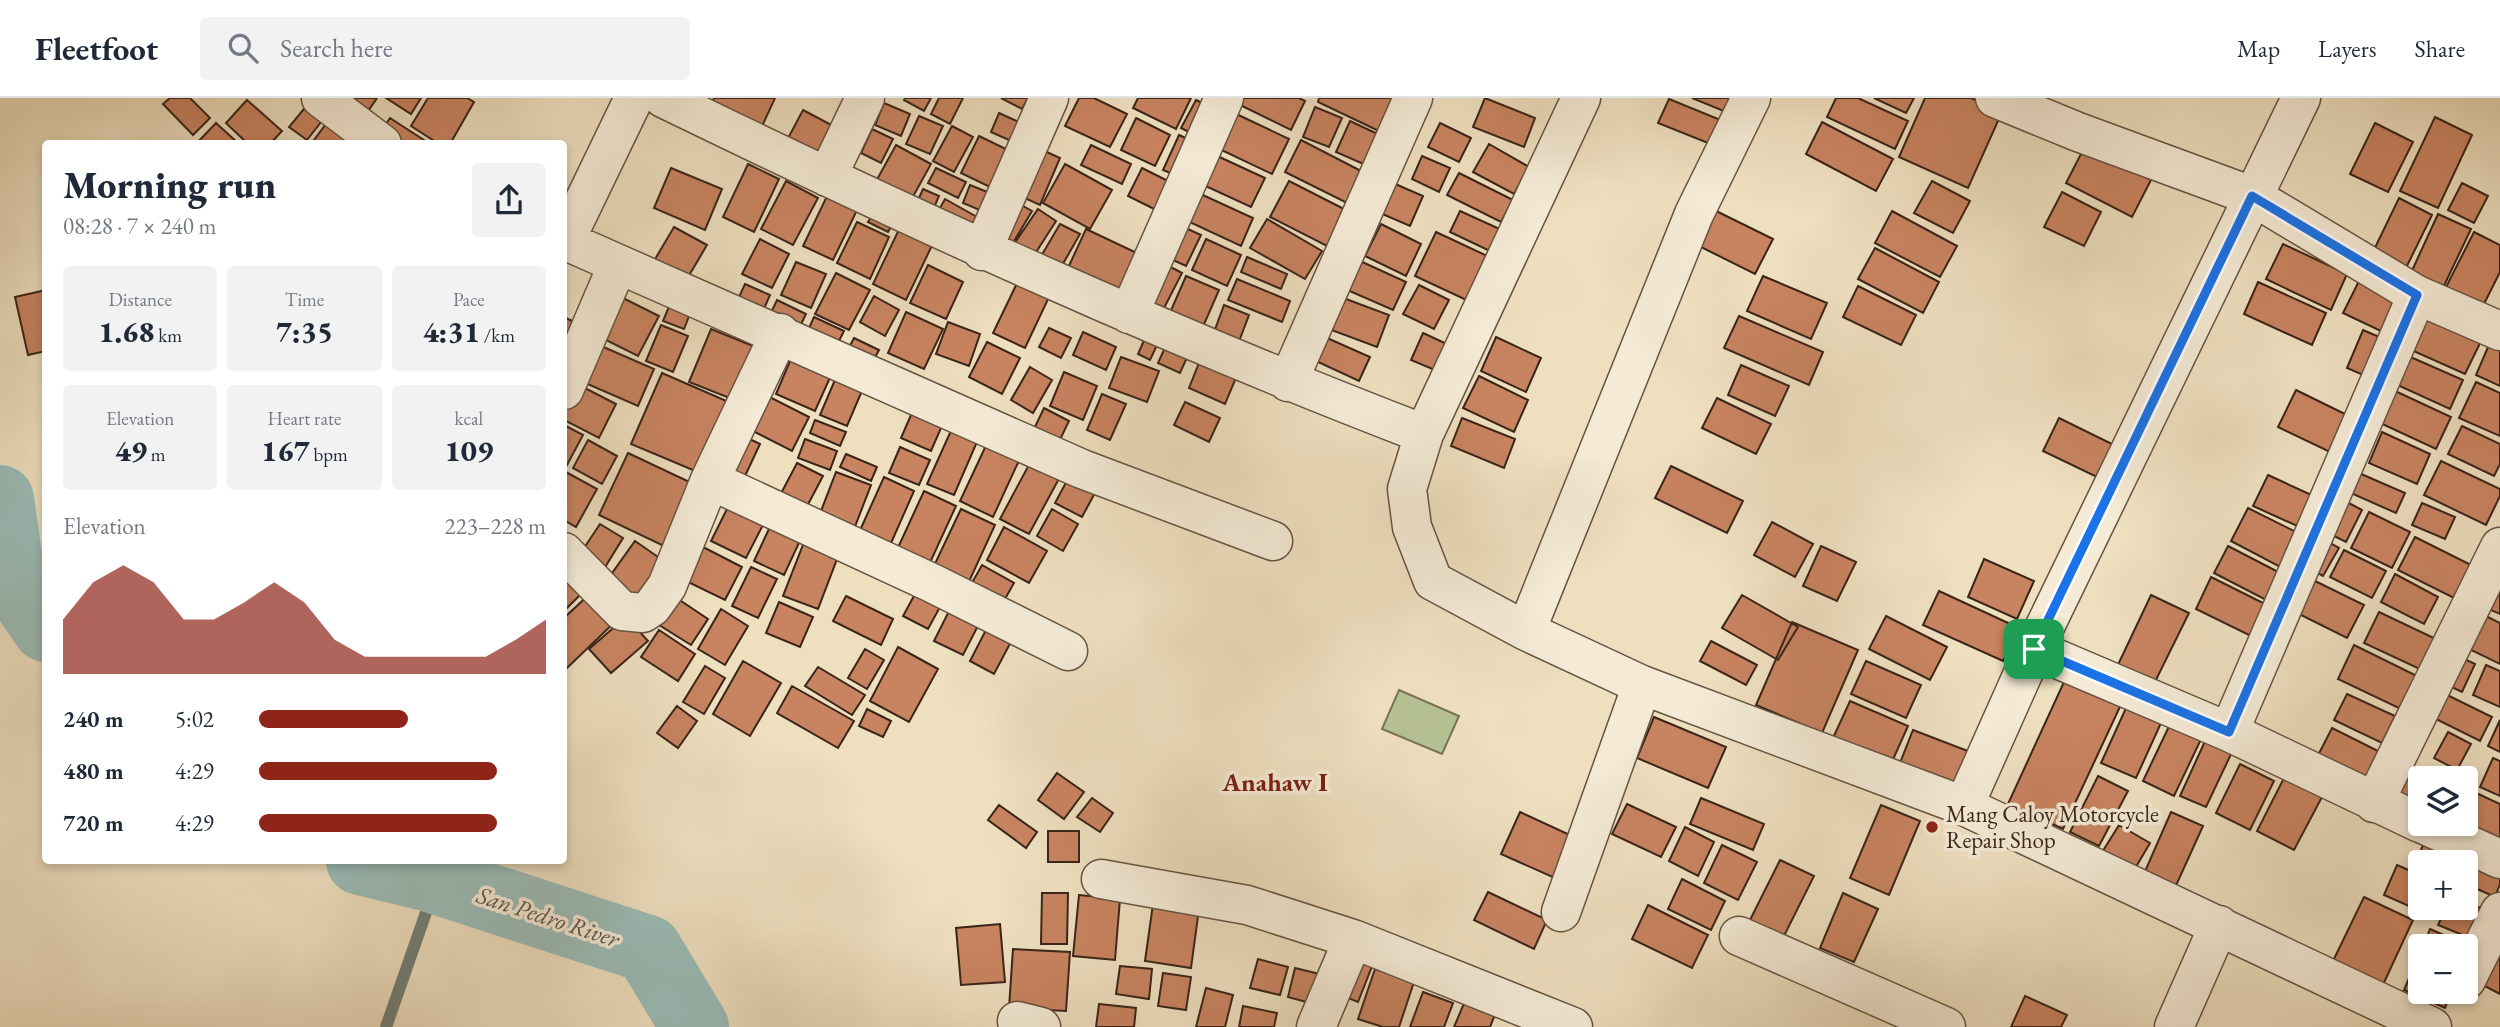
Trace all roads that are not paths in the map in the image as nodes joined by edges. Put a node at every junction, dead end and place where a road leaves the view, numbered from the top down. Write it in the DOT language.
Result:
graph roads {
  1 [pos="321,98"];
  2 [pos="634,98"];
  3 [pos="663,98"];
  4 [pos="865,98"];
  5 [pos="1049,98"];
  6 [pos="1224,98"];
  7 [pos="1413,98"];
  8 [pos="1581,98"];
  9 [pos="1751,98"];
  10 [pos="1995,98"];
  11 [pos="2301,98"];
  12 [pos="377,140"];
  13 [pos="827,177"];
  14 [pos="2252,196"];
  15 [pos="567,235"];
  16 [pos="567,242"];
  17 [pos="982,251"];
  18 [pos="618,264"];
  19 [pos="2417,295"];
  20 [pos="1129,314"];
  21 [pos="2500,331"];
  22 [pos="780,333"];
  23 [pos="1288,382"];
  24 [pos="567,383"];
  25 [pos="1424,434"];
  26 [pos="710,480"];
  27 [pos="1273,541"];
  28 [pos="2500,547"];
  29 [pos="567,555"];
  30 [pos="1526,631"];
  31 [pos="2034,649"];
  32 [pos="1068,651"];
  33 [pos="1642,685"];
  34 [pos="2229,732"];
  35 [pos="2374,803"];
  36 [pos="1964,806"];
  37 [pos="2408,818"];
  38 [pos="2448,836"];
  39 [pos="2500,859"];
  40 [pos="1101,879"];
  41 [pos="1561,912"];
  42 [pos="2500,912"];
  43 [pos="2219,925"];
  44 [pos="1739,936"];
  45 [pos="1353,939"];
  46 [pos="2478,956"];
  47 [pos="2454,1004"];
  48 [pos="1316,1027"];
  49 [pos="1573,1027"];
  50 [pos="1946,1027"];
  51 [pos="2174,1027"];
  52 [pos="2432,1027"];
  53 [pos="2442,1027"];
  1 -- 12 [label="street"];
  2 -- 15 [label="street"];
  3 -- 13 [label="street"];
  4 -- 13 [label="street"];
  5 -- 17 [label="street"];
  6 -- 20 [label="street"];
  7 -- 23 [label="street"];
  8 -- 25 [label="street"];
  9 -- 30 [label="street"];
  10 -- 14 [label="street"];
  11 -- 14 [label="street"];
  13 -- 17 [label="street"];
  14 -- 19 [label="street"];
  14 -- 31 [label="street"];
  16 -- 18 [label="street"];
  17 -- 20 [label="street"];
  18 -- 22 [label="street"];
  18 -- 24 [label="street"];
  19 -- 21 [label="street"];
  19 -- 34 [label="street"];
  20 -- 23 [label="street"];
  22 -- 26 [label="street"];
  22 -- 27 [label="street"];
  23 -- 25 [label="street"];
  25 -- 30 [label="street"];
  26 -- 29 [label="street"];
  26 -- 32 [label="street"];
  28 -- 35 [label="street"];
  30 -- 33 [label="street"];
  31 -- 34 [label="street"];
  31 -- 36 [label="street"];
  33 -- 36 [label="street"];
  33 -- 41 [label="street"];
  34 -- 35 [label="street"];
  35 -- 37 [label="street"];
  36 -- 43 [label="street"];
  38 -- 39 [label="street"];
  40 -- 45 [label="street"];
  42 -- 46 [label="street"];
  43 -- 51 [label="street"];
  43 -- 52 [label="street"];
  44 -- 50 [label="street"];
  45 -- 48 [label="street"];
  45 -- 49 [label="street"];
  47 -- 53 [label="street"];
}
